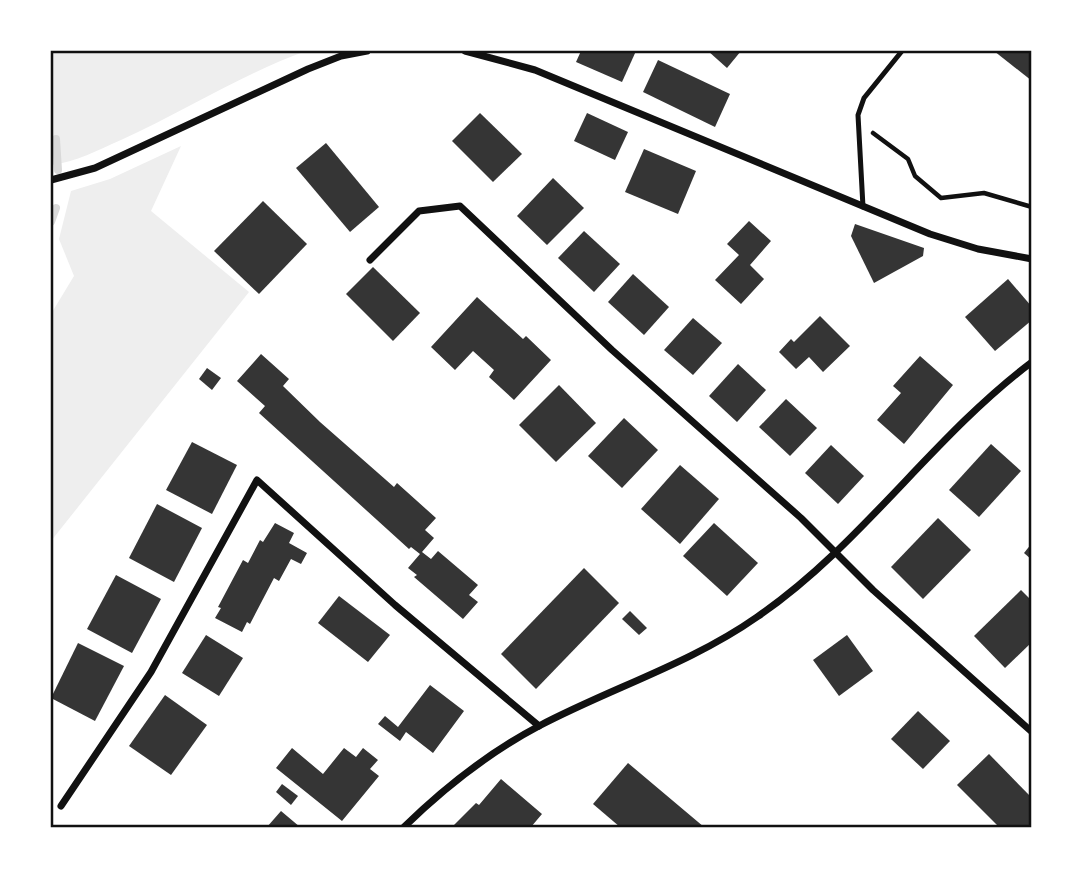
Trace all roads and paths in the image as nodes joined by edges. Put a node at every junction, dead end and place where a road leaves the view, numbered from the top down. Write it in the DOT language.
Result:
graph roads {
  1 [pos="368,51"];
  2 [pos="465,51"];
  3 [pos="902,51"];
  4 [pos="859,122"];
  5 [pos="51,180"];
  6 [pos="863,207"];
  7 [pos="1032,207"];
  8 [pos="1032,259"];
  9 [pos="370,260"];
  10 [pos="1032,362"];
  11 [pos="835,551"];
  12 [pos="1032,716"];
  13 [pos="1025,724"];
  14 [pos="539,726"];
  15 [pos="1032,732"];
  16 [pos="61,806"];
  17 [pos="404,827"];
  1 -- 5 [label="street"];
  2 -- 6 [label="street"];
  3 -- 4 [label="lane"];
  4 -- 6 [label="lane"];
  4 -- 7 [label="path"];
  6 -- 8 [label="street"];
  9 -- 11 [label="street"];
  10 -- 11 [label="street"];
  11 -- 13 [label="street"];
  11 -- 14 [label="street"];
  12 -- 13 [label="street"];
  13 -- 15 [label="street"];
  14 -- 16 [label="street"];
  14 -- 17 [label="street"];
}
